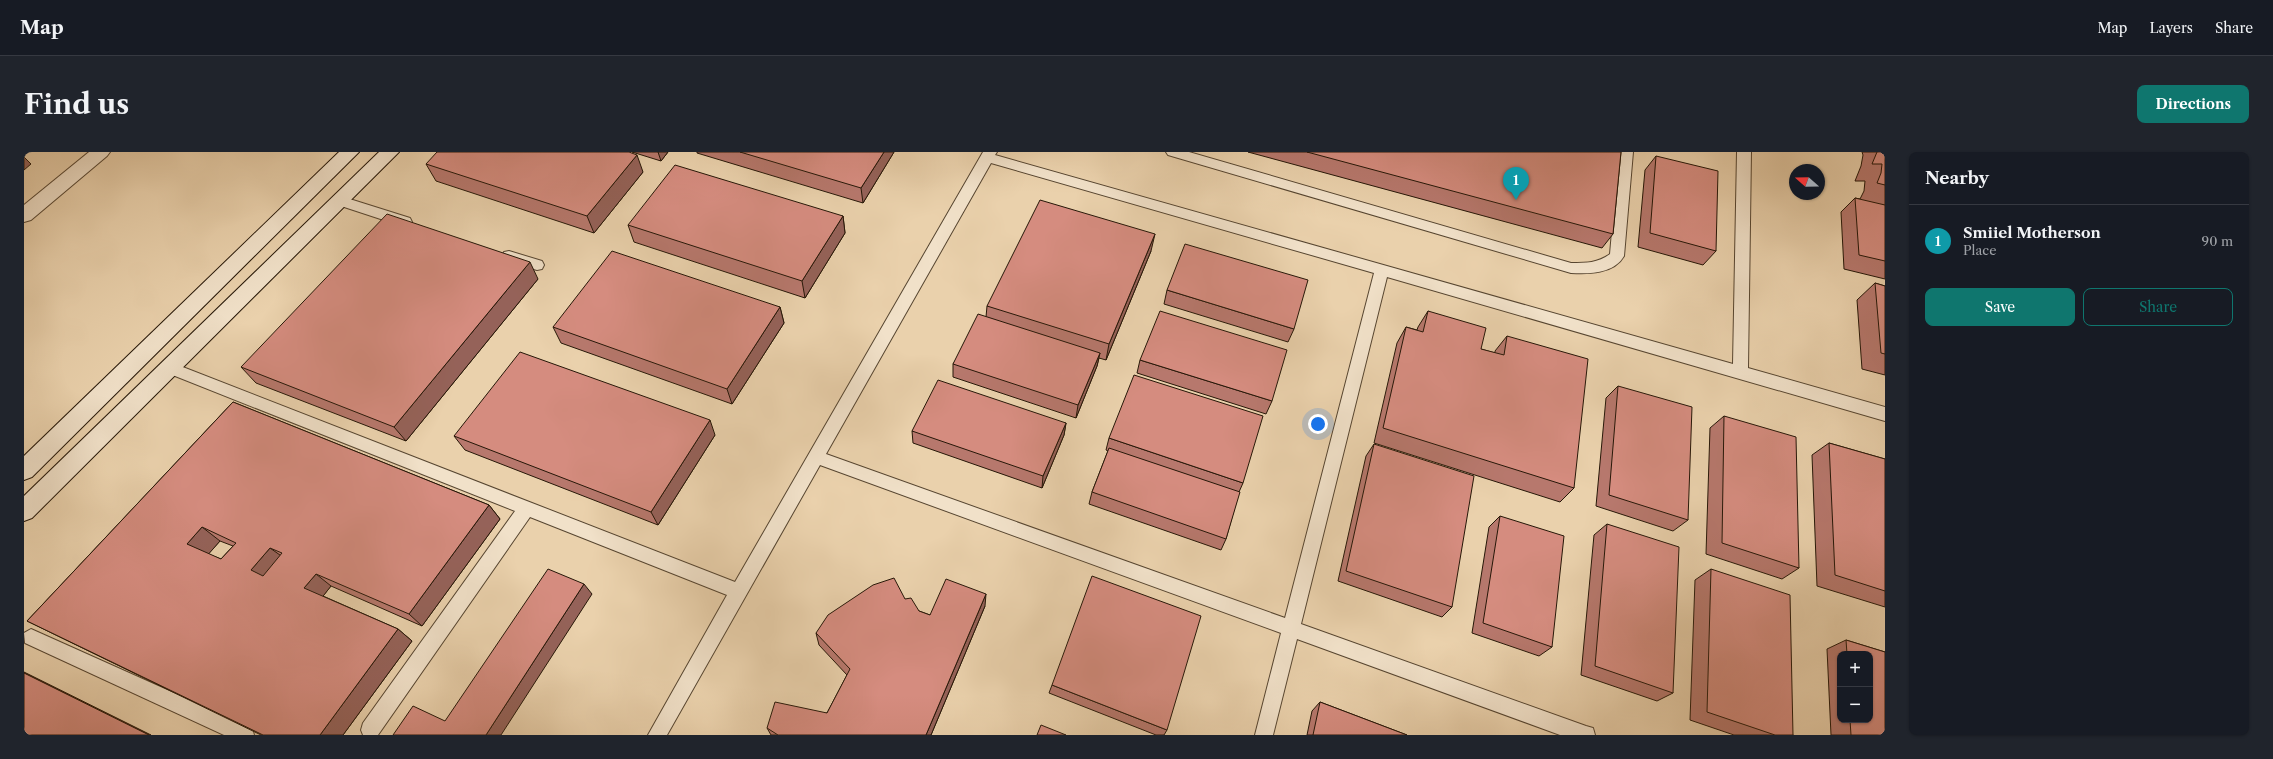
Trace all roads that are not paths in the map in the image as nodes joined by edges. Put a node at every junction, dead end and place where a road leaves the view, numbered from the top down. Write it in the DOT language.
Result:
graph roads {
  1 [pos="101,152"];
  2 [pos="350,152"];
  3 [pos="390,152"];
  4 [pos="1173,152"];
  5 [pos="1626,152"];
  6 [pos="1744,152"];
  7 [pos="988,154"];
  8 [pos="340,201"];
  9 [pos="24,215"];
  10 [pos="416,226"];
  11 [pos="499,253"];
  12 [pos="537,265"];
  13 [pos="1382,270"];
  14 [pos="170,368"];
  15 [pos="1740,373"];
  16 [pos="1885,414"];
  17 [pos="816,457"];
  18 [pos="24,470"];
  19 [pos="527,508"];
  20 [pos="24,511"];
  21 [pos="739,592"];
  22 [pos="1291,628"];
  23 [pos="31,637"];
  24 [pos="370,730"];
  25 [pos="245,735"];
  26 [pos="658,735"];
  27 [pos="1264,735"];
  28 [pos="1586,735"];
  1 -- 9 [label="street"];
  2 -- 18 [label="street"];
  3 -- 8 [label="street"];
  4 -- 5 [label="lane"];
  6 -- 15 [label="lane"];
  7 -- 13 [label="lane"];
  7 -- 17 [label="lane"];
  8 -- 10 [label="lane"];
  8 -- 14 [label="street"];
  11 -- 12 [label="lane"];
  13 -- 15 [label="lane"];
  13 -- 22 [label="lane"];
  14 -- 19 [label="lane"];
  14 -- 20 [label="street"];
  15 -- 16 [label="lane"];
  17 -- 21 [label="lane"];
  17 -- 22 [label="lane"];
  19 -- 21 [label="lane"];
  19 -- 24 [label="lane"];
  21 -- 26 [label="lane"];
  22 -- 27 [label="lane"];
  22 -- 28 [label="lane"];
  23 -- 25 [label="lane"];
}
